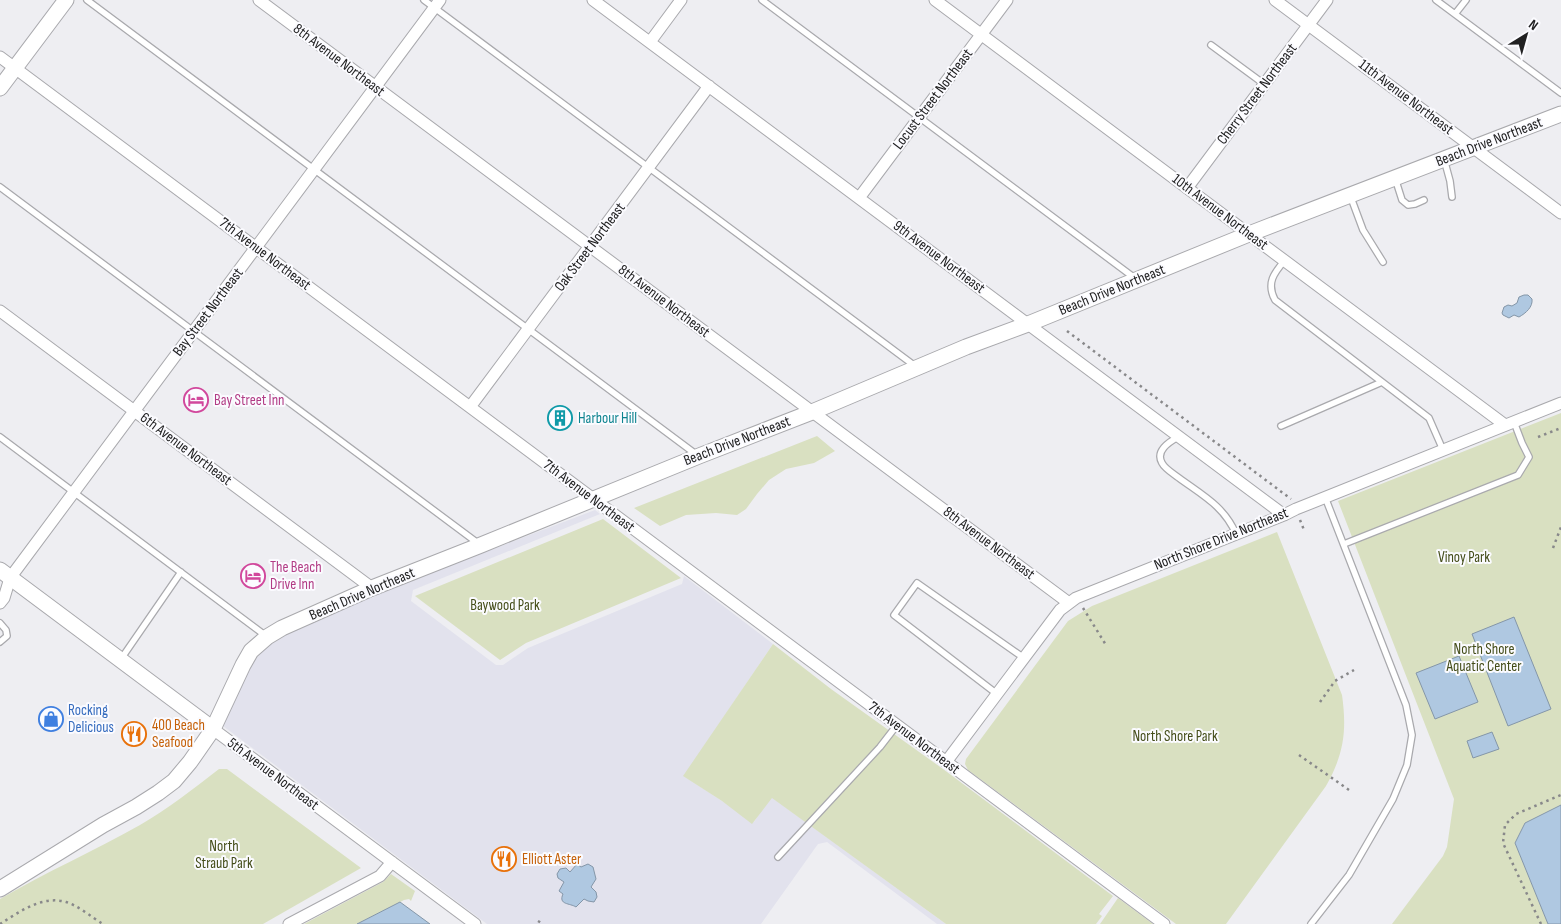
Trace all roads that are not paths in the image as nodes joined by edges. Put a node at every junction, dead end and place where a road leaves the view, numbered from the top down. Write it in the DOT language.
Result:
graph roads {
  1 [pos="66,0"];
  2 [pos="87,0"];
  3 [pos="259,0"];
  4 [pos="424,0"];
  5 [pos="593,0"];
  6 [pos="682,0"];
  7 [pos="762,0"];
  8 [pos="935,0"];
  9 [pos="1007,0"];
  10 [pos="1275,0"];
  11 [pos="1327,0"];
  12 [pos="1436,0"];
  13 [pos="1466,0"];
  14 [pos="438,4"];
  15 [pos="1455,14"];
  16 [pos="1308,25"];
  17 [pos="981,34"];
  18 [pos="650,42"];
  19 [pos="1211,45"];
  20 [pos="0,57"];
  21 [pos="15,68"];
  22 [pos="1264,84"];
  23 [pos="709,86"];
  24 [pos="376,87"];
  25 [pos="0,88"];
  26 [pos="1561,93"];
  27 [pos="1561,114"];
  28 [pos="920,117"];
  29 [pos="1474,148"];
  30 [pos="1444,159"];
  31 [pos="649,168"];
  32 [pos="314,169"];
  33 [pos="1395,178"];
  34 [pos="0,187"];
  35 [pos="1187,188"];
  36 [pos="1350,195"];
  37 [pos="1452,197"];
  38 [pos="859,198"];
  39 [pos="1424,200"];
  40 [pos="1561,213"];
  41 [pos="1249,234"];
  42 [pos="590,247"];
  43 [pos="256,248"];
  44 [pos="1285,260"];
  45 [pos="1383,262"];
  46 [pos="1138,280"];
  47 [pos="0,311"];
  48 [pos="1028,324"];
  49 [pos="529,329"];
  50 [pos="194,331"];
  51 [pos="917,368"];
  52 [pos="1382,382"];
  53 [pos="1561,403"];
  54 [pos="470,408"];
  55 [pos="134,411"];
  56 [pos="812,412"];
  57 [pos="1510,423"];
  58 [pos="1281,426"];
  59 [pos="0,437"];
  60 [pos="1178,437"];
  61 [pos="1443,450"];
  62 [pos="699,456"];
  63 [pos="74,492"];
  64 [pos="1325,497"];
  65 [pos="594,499"];
  66 [pos="1284,515"];
  67 [pos="1236,534"];
  68 [pos="1344,544"];
  69 [pos="481,545"];
  70 [pos="181,572"];
  71 [pos="5,574"];
  72 [pos="372,588"];
  73 [pos="1072,601"];
  74 [pos="0,603"];
  75 [pos="0,622"];
  76 [pos="268,637"];
  77 [pos="0,642"];
  78 [pos="1024,658"];
  79 [pos="121,660"];
  80 [pos="997,694"];
  81 [pos="897,725"];
  82 [pos="213,729"];
  83 [pos="946,762"];
  84 [pos="778,857"];
  85 [pos="392,862"];
  86 [pos="0,888"];
  87 [pos="289,924"];
  88 [pos="475,924"];
  89 [pos="1164,924"];
  90 [pos="1311,924"];
  1 -- 21 [label="street"];
  2 -- 32 [label="lane"];
  3 -- 24 [label="street, 8th Avenue Northeast"];
  4 -- 14 [label="lane"];
  5 -- 18 [label="street, 9th Avenue Northeast"];
  6 -- 18 [label="street"];
  7 -- 28 [label="lane"];
  8 -- 17 [label="street, 10th Avenue Northeast"];
  9 -- 17 [label="street, Locust Street Northeast"];
  10 -- 16 [label="street, 11th Avenue Northeast"];
  11 -- 16 [label="street, Cherry Street Northeast"];
  12 -- 15 [label="lane"];
  13 -- 15 [label="lane"];
  14 -- 24 [label="street, Bay Street Northeast"];
  14 -- 31 [label="lane"];
  15 -- 26 [label="lane"];
  16 -- 22 [label="street, Cherry Street Northeast"];
  16 -- 29 [label="street, 11th Avenue Northeast"];
  17 -- 28 [label="street, Locust Street Northeast"];
  17 -- 35 [label="street, 10th Avenue Northeast"];
  18 -- 23 [label="street, 9th Avenue Northeast"];
  19 -- 22 [label="lane"];
  20 -- 21 [label="street, 7th Avenue Northeast"];
  21 -- 25 [label="street"];
  21 -- 43 [label="street, 7th Avenue Northeast"];
  22 -- 35 [label="street, Cherry Street Northeast"];
  23 -- 31 [label="street, Oak Street Northeast"];
  23 -- 38 [label="street, 9th Avenue Northeast"];
  24 -- 32 [label="street, Bay Street Northeast"];
  24 -- 42 [label="street, 8th Avenue Northeast"];
  27 -- 29 [label="street, Beach Drive Northeast"];
  28 -- 38 [label="street, Locust Street Northeast"];
  28 -- 46 [label="lane"];
  29 -- 30 [label="street, Beach Drive Northeast"];
  29 -- 40 [label="street, 11th Avenue Northeast"];
  30 -- 33 [label="street, Beach Drive Northeast"];
  30 -- 37 [label="lane"];
  31 -- 42 [label="street, Oak Street Northeast"];
  31 -- 51 [label="lane"];
  32 -- 43 [label="street, Bay Street Northeast"];
  32 -- 49 [label="lane"];
  33 -- 36 [label="street, Beach Drive Northeast"];
  33 -- 39 [label="lane"];
  34 -- 50 [label="lane"];
  35 -- 41 [label="street, 10th Avenue Northeast"];
  36 -- 41 [label="street, Beach Drive Northeast"];
  36 -- 45 [label="lane"];
  38 -- 48 [label="street, 9th Avenue Northeast"];
  41 -- 44 [label="street, 10th Avenue Northeast"];
  41 -- 46 [label="street, Beach Drive Northeast"];
  42 -- 49 [label="street, Oak Street Northeast"];
  42 -- 56 [label="street, 8th Avenue Northeast"];
  43 -- 50 [label="street, Bay Street Northeast"];
  43 -- 54 [label="street, 7th Avenue Northeast"];
  44 -- 52 [label="lane"];
  44 -- 57 [label="street, 10th Avenue Northeast"];
  46 -- 48 [label="street, Beach Drive Northeast"];
  47 -- 55 [label="street, 6th Avenue Northeast"];
  48 -- 51 [label="street, Beach Drive Northeast"];
  48 -- 60 [label="street, 9th Avenue Northeast"];
  49 -- 54 [label="street, Oak Street Northeast"];
  49 -- 62 [label="lane"];
  50 -- 55 [label="street, Bay Street Northeast"];
  50 -- 69 [label="lane"];
  51 -- 56 [label="street, Beach Drive Northeast"];
  52 -- 58 [label="lane"];
  52 -- 61 [label="lane"];
  53 -- 57 [label="street, North Shore Drive Northeast"];
  54 -- 65 [label="street, 7th Avenue Northeast"];
  55 -- 63 [label="street, Bay Street Northeast"];
  55 -- 72 [label="street, 6th Avenue Northeast"];
  56 -- 62 [label="street, Beach Drive Northeast"];
  56 -- 73 [label="street, 8th Avenue Northeast"];
  57 -- 61 [label="street, North Shore Drive Northeast"];
  57 -- 68 [label="lane"];
  59 -- 63 [label="lane"];
  60 -- 66 [label="street, 9th Avenue Northeast"];
  60 -- 67 [label="lane"];
  61 -- 64 [label="street, North Shore Drive Northeast"];
  62 -- 65 [label="street, Beach Drive Northeast"];
  63 -- 70 [label="lane"];
  63 -- 71 [label="street, Bay Street Northeast"];
  64 -- 66 [label="street, North Shore Drive Northeast"];
  64 -- 68 [label="lane"];
  65 -- 69 [label="street, Beach Drive Northeast"];
  65 -- 81 [label="street, 7th Avenue Northeast"];
  66 -- 67 [label="street, North Shore Drive Northeast"];
  67 -- 73 [label="street, North Shore Drive Northeast"];
  68 -- 90 [label="lane"];
  69 -- 72 [label="street, Beach Drive Northeast"];
  70 -- 76 [label="lane"];
  70 -- 79 [label="lane"];
  71 -- 74 [label="street, Bay Street Northeast"];
  71 -- 79 [label="street, 5th Avenue Northeast"];
  72 -- 76 [label="street, Beach Drive Northeast"];
  73 -- 78 [label="street, North Shore Drive Northeast"];
  75 -- 77 [label="lane"];
  76 -- 82 [label="street, Beach Drive Northeast"];
  78 -- 80 [label="street, North Shore Drive Northeast"];
  78 -- 80 [label="lane"];
  79 -- 82 [label="street, 5th Avenue Northeast"];
  80 -- 83 [label="street, North Shore Drive Northeast"];
  81 -- 83 [label="street, 7th Avenue Northeast"];
  81 -- 84 [label="lane"];
  82 -- 85 [label="street, 5th Avenue Northeast"];
  82 -- 86 [label="street, Beach Drive Northeast"];
  83 -- 89 [label="street, 7th Avenue Northeast"];
  85 -- 87 [label="street"];
  85 -- 88 [label="street, 5th Avenue Northeast"];
}
